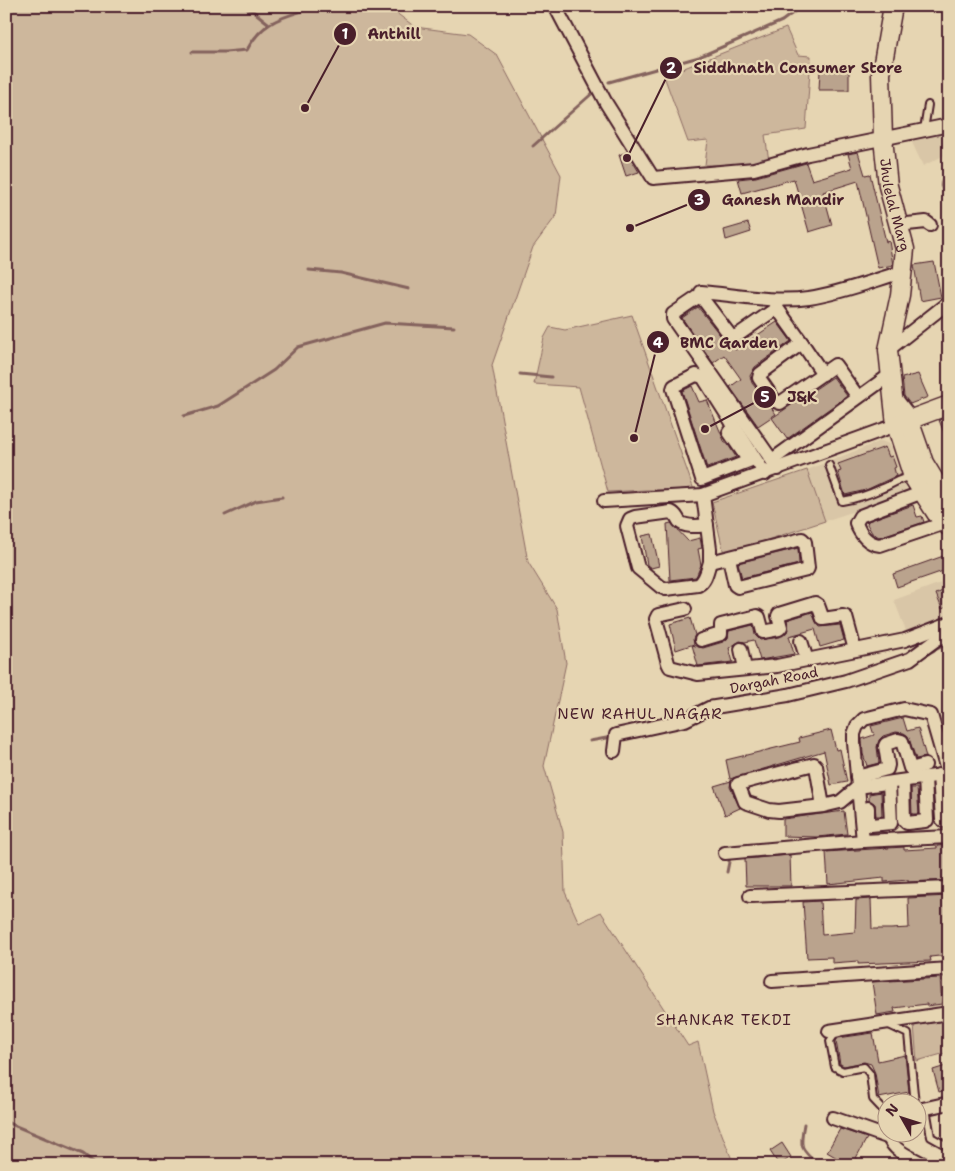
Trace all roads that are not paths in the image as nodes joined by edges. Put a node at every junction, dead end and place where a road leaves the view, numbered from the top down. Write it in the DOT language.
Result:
graph roads {
  1 [pos="555,6"];
  2 [pos="892,6"];
  3 [pos="928,105"];
  4 [pos="949,125"];
  5 [pos="924,130"];
  6 [pos="883,138"];
  7 [pos="898,225"];
  8 [pos="930,225"];
  9 [pos="902,272"];
  10 [pos="701,292"];
  11 [pos="949,302"];
  12 [pos="802,343"];
  13 [pos="888,350"];
  14 [pos="823,374"];
  15 [pos="891,374"];
  16 [pos="694,376"];
  17 [pos="858,397"];
  18 [pos="949,405"];
  19 [pos="719,416"];
  20 [pos="902,422"];
  21 [pos="734,426"];
  22 [pos="775,464"];
  23 [pos="829,465"];
  24 [pos="921,473"];
  25 [pos="765,474"];
  26 [pos="923,492"];
  27 [pos="703,495"];
  28 [pos="604,501"];
  29 [pos="946,512"];
  30 [pos="707,524"];
  31 [pos="729,558"];
  32 [pos="710,562"];
  33 [pos="684,610"];
  34 [pos="949,623"];
  35 [pos="949,635"];
  36 [pos="701,640"];
  37 [pos="801,641"];
  38 [pos="741,649"];
  39 [pos="855,650"];
  40 [pos="807,660"];
  41 [pos="746,669"];
  42 [pos="614,751"];
  43 [pos="925,771"];
  44 [pos="945,775"];
  45 [pos="902,781"];
  46 [pos="889,783"];
  47 [pos="860,784"];
  48 [pos="823,806"];
  49 [pos="949,821"];
  50 [pos="949,837"];
  51 [pos="863,841"];
  52 [pos="725,853"];
  53 [pos="949,888"];
  54 [pos="750,896"];
  55 [pos="949,969"];
  56 [pos="772,981"];
  57 [pos="949,1013"];
  58 [pos="829,1031"];
  59 [pos="918,1094"];
  60 [pos="949,1103"];
  61 [pos="878,1104"];
  62 [pos="928,1106"];
  63 [pos="834,1118"];
  64 [pos="928,1129"];
  65 [pos="878,1130"];
  66 [pos="892,1144"];
  67 [pos="949,1147"];
  68 [pos="925,1165"];
  1 -- 6 [label="street"];
  2 -- 6 [label="street, Jhulelal Marg"];
  3 -- 5 [label="lane"];
  4 -- 5 [label="street"];
  5 -- 6 [label="street"];
  6 -- 7 [label="street, Jhulelal Marg"];
  7 -- 8 [label="street"];
  7 -- 9 [label="street, Jhulelal Marg"];
  9 -- 10 [label="street"];
  9 -- 13 [label="street, Jhulelal Marg"];
  11 -- 13 [label="street"];
  12 -- 14 [label="street"];
  12 -- 14 [label="street"];
  12 -- 22 [label="street"];
  13 -- 15 [label="street, Jhulelal Marg"];
  14 -- 17 [label="street"];
  15 -- 17 [label="street"];
  15 -- 20 [label="street, Jhulelal Marg"];
  16 -- 19 [label="street"];
  16 -- 21 [label="street"];
  16 -- 21 [label="street"];
  17 -- 22 [label="street"];
  18 -- 20 [label="street"];
  20 -- 22 [label="street"];
  20 -- 24 [label="street"];
  21 -- 25 [label="street"];
  22 -- 25 [label="street"];
  23 -- 24 [label="lane"];
  24 -- 26 [label="street"];
  24 -- 29 [label="street"];
  25 -- 27 [label="street"];
  26 -- 29 [label="street"];
  26 -- 29 [label="street"];
  27 -- 28 [label="street"];
  27 -- 30 [label="street"];
  30 -- 32 [label="street"];
  30 -- 32 [label="street"];
  31 -- 31 [label="street"];
  31 -- 32 [label="street"];
  33 -- 41 [label="street"];
  34 -- 39 [label="street"];
  35 -- 42 [label="street, Dargah Road"];
  36 -- 39 [label="street"];
  37 -- 40 [label="street"];
  38 -- 41 [label="street"];
  39 -- 40 [label="street"];
  40 -- 41 [label="street"];
  43 -- 44 [label="street"];
  43 -- 45 [label="street"];
  43 -- 45 [label="street"];
  43 -- 47 [label="street"];
  44 -- 47 [label="street"];
  44 -- 49 [label="street"];
  45 -- 46 [label="street"];
  46 -- 47 [label="street"];
  46 -- 47 [label="street"];
  47 -- 48 [label="street"];
  47 -- 51 [label="street"];
  48 -- 48 [label="street"];
  50 -- 51 [label="street"];
  51 -- 52 [label="street"];
  53 -- 54 [label="street"];
  55 -- 56 [label="street"];
  57 -- 58 [label="street"];
  59 -- 61 [label="lane"];
  60 -- 62 [label="street"];
  63 -- 65 [label="street"];
  64 -- 67 [label="lane"];
  66 -- 68 [label="street"];
}
